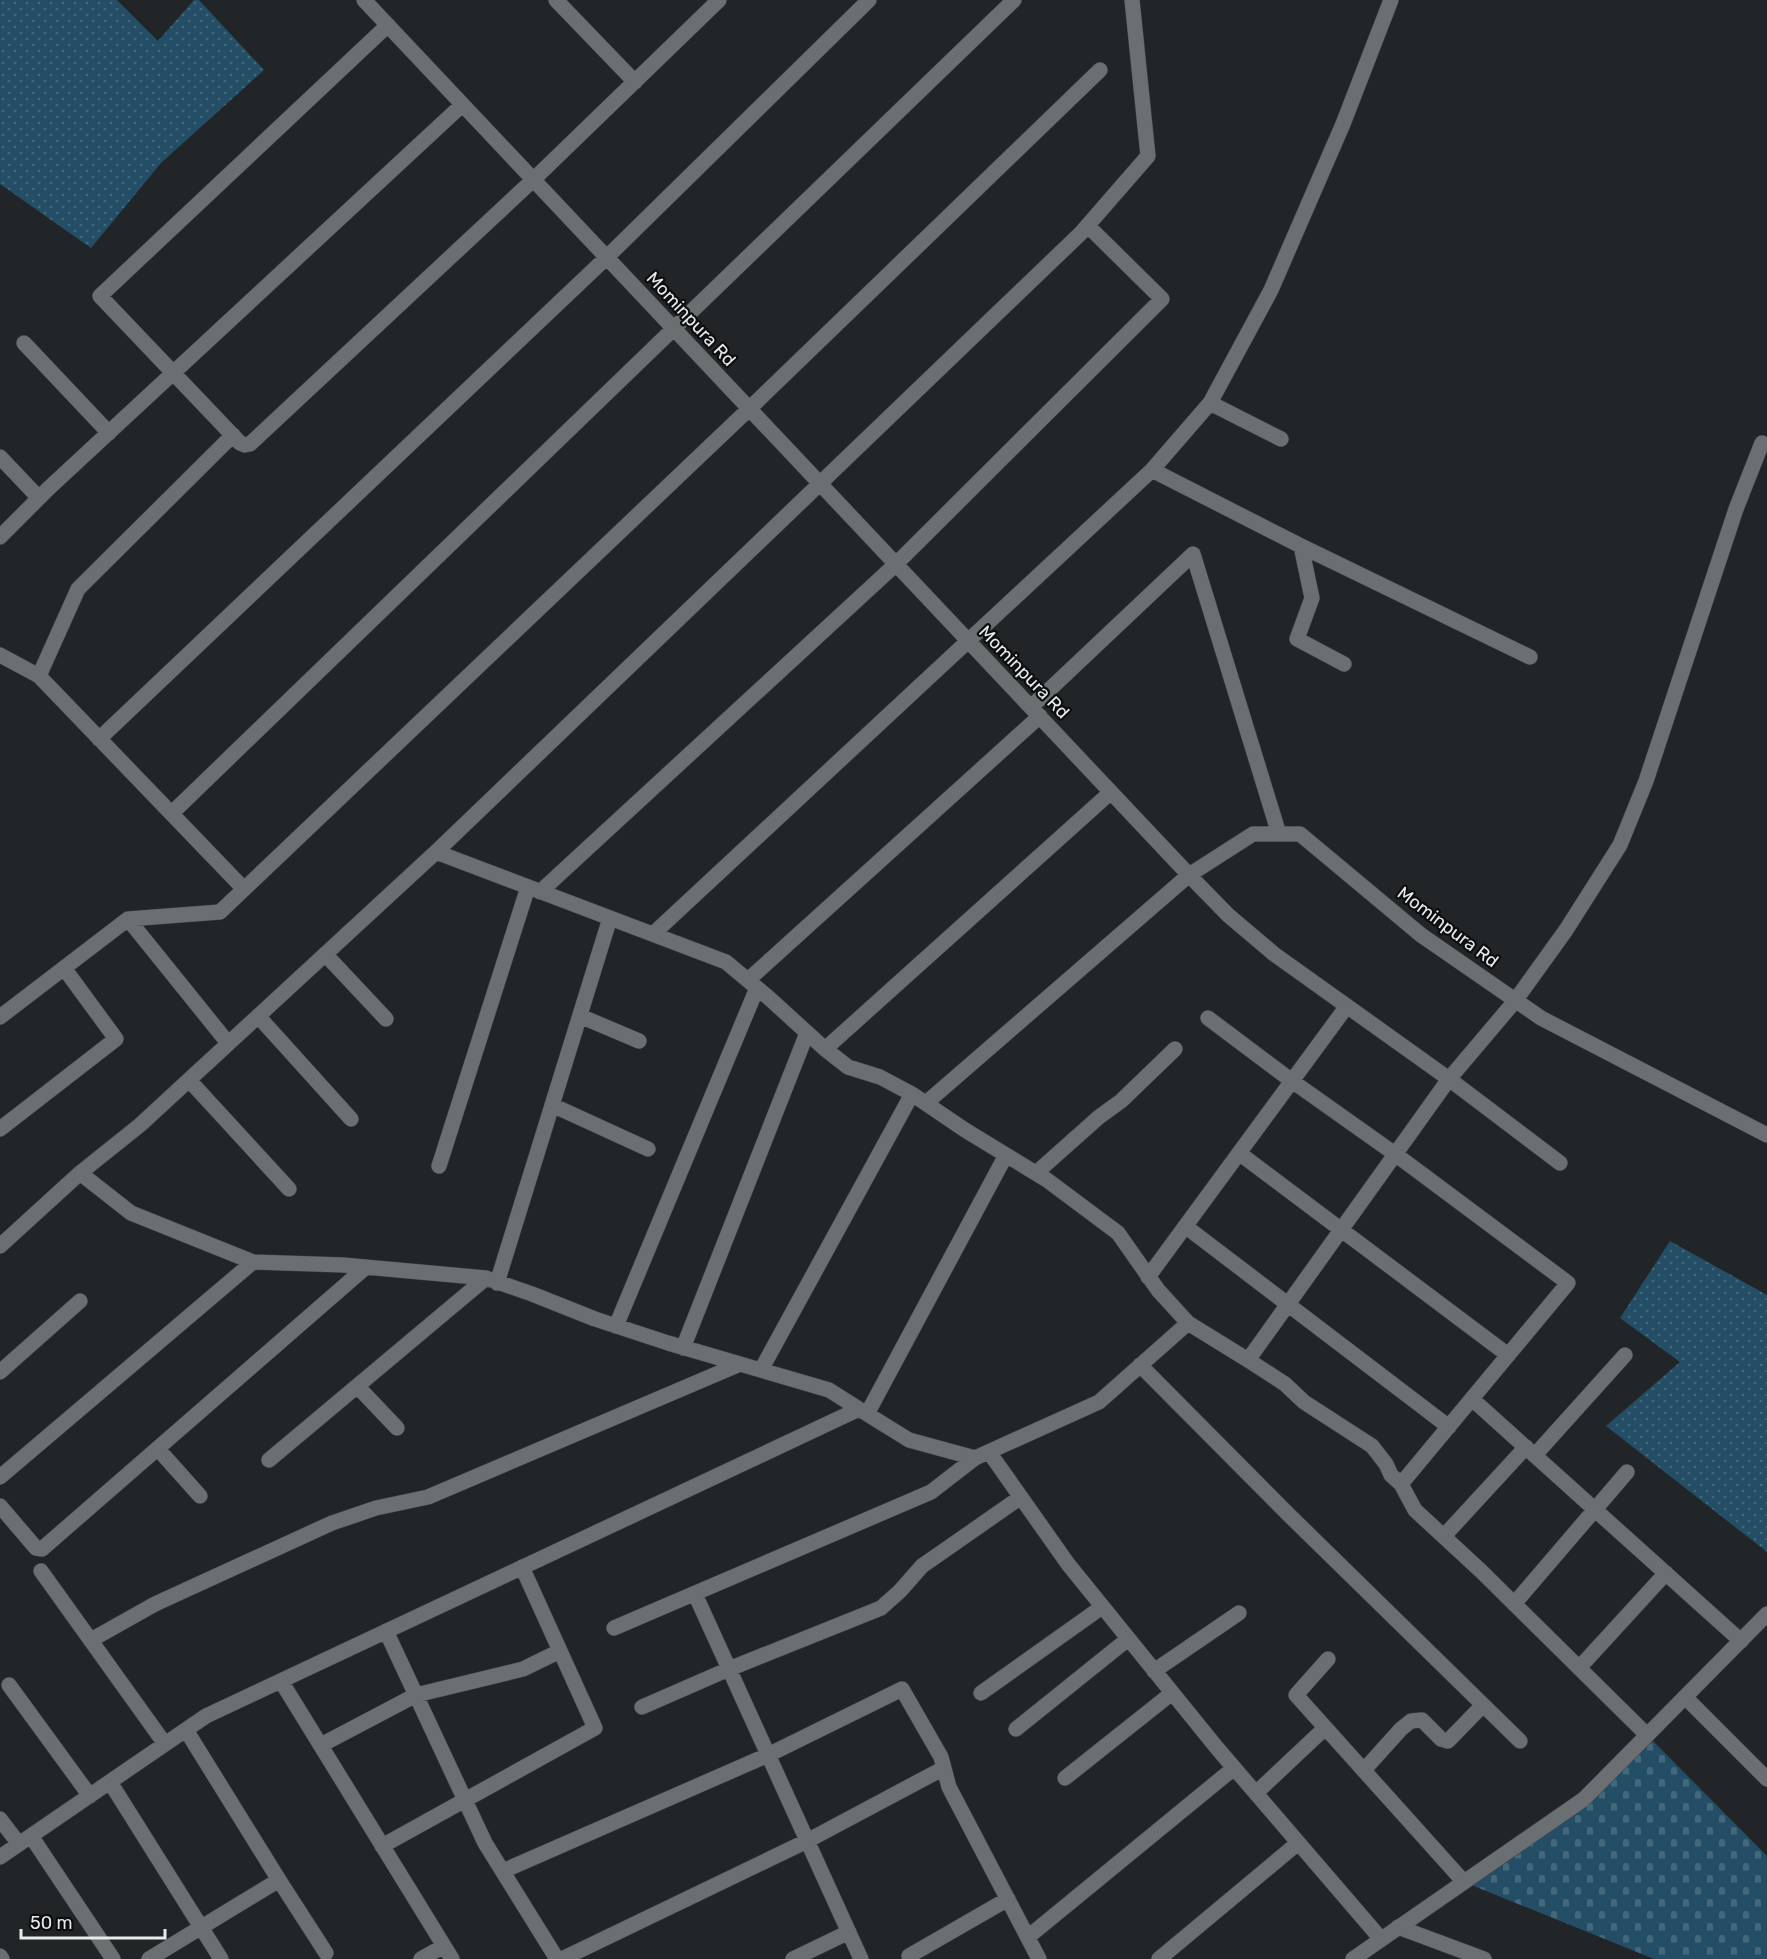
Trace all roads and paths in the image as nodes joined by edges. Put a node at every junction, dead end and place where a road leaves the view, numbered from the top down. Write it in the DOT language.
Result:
graph roads {
  1 [pos="364,0"];
  2 [pos="556,0"];
  3 [pos="719,0"];
  4 [pos="869,0"];
  5 [pos="1014,0"];
  6 [pos="1132,0"];
  7 [pos="1391,0"];
  8 [pos="388,25"];
  9 [pos="1100,70"];
  10 [pos="634,82"];
  11 [pos="462,105"];
  12 [pos="533,180"];
  13 [pos="1088,226"];
  14 [pos="606,258"];
  15 [pos="673,329"];
  16 [pos="24,343"];
  17 [pos="174,372"];
  18 [pos="1210,403"];
  19 [pos="749,409"];
  20 [pos="108,433"];
  21 [pos="233,435"];
  22 [pos="1281,439"];
  23 [pos="1762,443"];
  24 [pos="0,457"];
  25 [pos="1152,470"];
  26 [pos="819,484"];
  27 [pos="39,498"];
  28 [pos="0,537"];
  29 [pos="1300,546"];
  30 [pos="895,565"];
  31 [pos="968,641"];
  32 [pos="0,655"];
  33 [pos="1530,657"];
  34 [pos="1344,664"];
  35 [pos="39,676"];
  36 [pos="1035,712"];
  37 [pos="99,738"];
  38 [pos="1111,792"];
  39 [pos="172,813"];
  40 [pos="1279,834"];
  41 [pos="436,852"];
  42 [pos="1189,875"];
  43 [pos="244,889"];
  44 [pos="534,890"];
  45 [pos="610,918"];
  46 [pos="128,919"];
  47 [pos="653,934"];
  48 [pos="325,954"];
  49 [pos="64,968"];
  50 [pos="752,984"];
  51 [pos="1515,1002"];
  52 [pos="1347,1006"];
  53 [pos="258,1016"];
  54 [pos="580,1016"];
  55 [pos="0,1017"];
  56 [pos="386,1018"];
  57 [pos="1208,1018"];
  58 [pos="807,1033"];
  59 [pos="639,1041"];
  60 [pos="228,1043"];
  61 [pos="825,1049"];
  62 [pos="1175,1049"];
  63 [pos="1449,1079"];
  64 [pos="189,1080"];
  65 [pos="1292,1082"];
  66 [pos="912,1094"];
  67 [pos="926,1103"];
  68 [pos="552,1105"];
  69 [pos="351,1119"];
  70 [pos="0,1129"];
  71 [pos="1767,1135"];
  72 [pos="648,1149"];
  73 [pos="1239,1153"];
  74 [pos="1395,1154"];
  75 [pos="1006,1155"];
  76 [pos="1560,1163"];
  77 [pos="439,1166"];
  78 [pos="80,1173"];
  79 [pos="1036,1173"];
  80 [pos="289,1189"];
  81 [pos="1185,1226"];
  82 [pos="1342,1229"];
  83 [pos="0,1246"];
  84 [pos="253,1262"];
  85 [pos="366,1267"];
  86 [pos="1148,1277"];
  87 [pos="492,1281"];
  88 [pos="80,1301"];
  89 [pos="1288,1304"];
  90 [pos="1188,1323"];
  91 [pos="616,1326"];
  92 [pos="683,1348"];
  93 [pos="1508,1355"];
  94 [pos="1625,1355"];
  95 [pos="1248,1360"];
  96 [pos="740,1364"];
  97 [pos="1140,1365"];
  98 [pos="761,1371"];
  99 [pos="0,1372"];
  100 [pos="358,1387"];
  101 [pos="1472,1399"];
  102 [pos="863,1411"];
  103 [pos="1449,1427"];
  104 [pos="397,1428"];
  105 [pos="158,1449"];
  106 [pos="1530,1451"];
  107 [pos="989,1452"];
  108 [pos="975,1458"];
  109 [pos="269,1460"];
  110 [pos="1627,1472"];
  111 [pos="0,1477"];
  112 [pos="1401,1485"];
  113 [pos="200,1496"];
  114 [pos="1021,1497"];
  115 [pos="0,1506"];
  116 [pos="1596,1510"];
  117 [pos="1444,1536"];
  118 [pos="522,1567"];
  119 [pos="41,1571"];
  120 [pos="1666,1573"];
  121 [pos="695,1594"];
  122 [pos="1514,1604"];
  123 [pos="1102,1607"];
  124 [pos="1239,1612"];
  125 [pos="1767,1614"];
  126 [pos="614,1628"];
  127 [pos="386,1631"];
  128 [pos="1128,1639"];
  129 [pos="91,1640"];
  130 [pos="1741,1641"];
  131 [pos="560,1651"];
  132 [pos="1328,1659"];
  133 [pos="1579,1668"];
  134 [pos="729,1669"];
  135 [pos="1154,1671"];
  136 [pos="281,1681"];
  137 [pos="9,1685"];
  138 [pos="981,1693"];
  139 [pos="1172,1693"];
  140 [pos="416,1695"];
  141 [pos="1685,1697"];
  142 [pos="1483,1705"];
  143 [pos="642,1707"];
  144 [pos="1325,1728"];
  145 [pos="1016,1729"];
  146 [pos="186,1730"];
  147 [pos="1647,1735"];
  148 [pos="1520,1741"];
  149 [pos="165,1744"];
  150 [pos="321,1745"];
  151 [pos="768,1755"];
  152 [pos="944,1768"];
  153 [pos="1234,1768"];
  154 [pos="1364,1770"];
  155 [pos="1065,1778"];
  156 [pos="1767,1779"];
  157 [pos="110,1782"];
  158 [pos="1256,1793"];
  159 [pos="90,1796"];
  160 [pos="466,1800"];
  161 [pos="0,1819"];
  162 [pos="25,1840"];
  163 [pos="807,1841"];
  164 [pos="1298,1843"];
  165 [pos="382,1846"];
  166 [pos="0,1857"];
  167 [pos="503,1871"];
  168 [pos="279,1880"];
  169 [pos="1464,1882"];
  170 [pos="1008,1899"];
  171 [pos="201,1927"];
  172 [pos="1398,1928"];
  173 [pos="849,1932"];
  174 [pos="1028,1937"];
  175 [pos="1381,1939"];
  176 [pos="448,1952"];
  177 [pos="326,1953"];
  178 [pos="909,1956"];
  179 [pos="113,1959"];
  180 [pos="149,1959"];
  181 [pos="221,1959"];
  182 [pos="421,1959"];
  183 [pos="557,1959"];
  184 [pos="562,1959"];
  185 [pos="793,1959"];
  186 [pos="861,1959"];
  187 [pos="1040,1959"];
  188 [pos="1159,1959"];
  189 [pos="1353,1959"];
  190 [pos="1483,1959"];
  1 -- 8 [label="street, Mominpura Rd"];
  2 -- 10 [label="street"];
  3 -- 10 [label="street"];
  4 -- 14 [label="street"];
  5 -- 15 [label="street"];
  6 -- 13 [label="street"];
  7 -- 18 [label="street"];
  8 -- 11 [label="street, Mominpura Rd"];
  8 -- 17 [label="street"];
  9 -- 19 [label="street"];
  10 -- 12 [label="street"];
  11 -- 12 [label="street, Mominpura Rd"];
  11 -- 17 [label="street"];
  12 -- 14 [label="street, Mominpura Rd"];
  12 -- 21 [label="street"];
  13 -- 26 [label="street"];
  13 -- 30 [label="street"];
  14 -- 15 [label="street, Mominpura Rd"];
  14 -- 37 [label="street"];
  15 -- 19 [label="street, Mominpura Rd"];
  15 -- 39 [label="street"];
  16 -- 20 [label="street"];
  17 -- 20 [label="street"];
  17 -- 21 [label="street"];
  18 -- 22 [label="street"];
  18 -- 25 [label="street"];
  19 -- 26 [label="street, Mominpura Rd"];
  19 -- 43 [label="street"];
  20 -- 27 [label="street"];
  21 -- 35 [label="street"];
  23 -- 51 [label="street"];
  24 -- 27 [label="street"];
  25 -- 29 [label="street"];
  25 -- 31 [label="street"];
  26 -- 30 [label="street, Mominpura Rd"];
  26 -- 41 [label="street"];
  27 -- 28 [label="street"];
  29 -- 33 [label="street"];
  29 -- 34 [label="street"];
  30 -- 31 [label="street, Mominpura Rd"];
  30 -- 44 [label="street"];
  31 -- 36 [label="street, Mominpura Rd"];
  31 -- 47 [label="street"];
  32 -- 35 [label="street"];
  35 -- 37 [label="street"];
  36 -- 38 [label="street, Mominpura Rd"];
  36 -- 40 [label="street"];
  36 -- 50 [label="street"];
  37 -- 39 [label="street"];
  38 -- 42 [label="street, Mominpura Rd"];
  38 -- 61 [label="street"];
  39 -- 43 [label="street"];
  40 -- 42 [label="street, Mominpura Rd"];
  40 -- 51 [label="street, Mominpura Rd"];
  41 -- 44 [label="street"];
  41 -- 48 [label="street"];
  42 -- 52 [label="street"];
  42 -- 67 [label="street"];
  43 -- 46 [label="street"];
  44 -- 45 [label="street"];
  44 -- 77 [label="street"];
  45 -- 47 [label="street"];
  45 -- 54 [label="street"];
  46 -- 49 [label="street"];
  46 -- 60 [label="street"];
  47 -- 50 [label="street"];
  48 -- 53 [label="street"];
  48 -- 56 [label="street"];
  49 -- 55 [label="street"];
  49 -- 70 [label="street"];
  50 -- 58 [label="street"];
  50 -- 91 [label="street"];
  51 -- 63 [label="street"];
  51 -- 71 [label="street, Mominpura Rd"];
  52 -- 63 [label="street"];
  52 -- 65 [label="street"];
  53 -- 60 [label="street"];
  53 -- 69 [label="street"];
  54 -- 59 [label="street"];
  54 -- 68 [label="street"];
  57 -- 65 [label="street"];
  58 -- 61 [label="street"];
  58 -- 92 [label="street"];
  60 -- 64 [label="street"];
  61 -- 66 [label="street"];
  62 -- 79 [label="street"];
  63 -- 74 [label="street"];
  63 -- 76 [label="street"];
  64 -- 78 [label="street"];
  64 -- 80 [label="street"];
  65 -- 73 [label="street"];
  65 -- 74 [label="street"];
  66 -- 67 [label="street"];
  66 -- 98 [label="street"];
  67 -- 75 [label="street"];
  68 -- 72 [label="street"];
  68 -- 87 [label="street"];
  73 -- 81 [label="street"];
  73 -- 82 [label="street"];
  74 -- 82 [label="street"];
  74 -- 93 [label="street"];
  75 -- 79 [label="street"];
  75 -- 102 [label="street"];
  78 -- 83 [label="street"];
  78 -- 84 [label="street"];
  79 -- 86 [label="street"];
  81 -- 86 [label="street"];
  81 -- 89 [label="street"];
  82 -- 89 [label="street"];
  82 -- 93 [label="street"];
  84 -- 85 [label="street"];
  84 -- 111 [label="street"];
  85 -- 87 [label="street"];
  85 -- 105 [label="street"];
  86 -- 90 [label="street"];
  87 -- 91 [label="street"];
  87 -- 100 [label="street"];
  88 -- 99 [label="street"];
  89 -- 95 [label="street"];
  89 -- 103 [label="street"];
  90 -- 95 [label="street"];
  90 -- 97 [label="street"];
  91 -- 92 [label="street"];
  92 -- 96 [label="street"];
  93 -- 101 [label="street"];
  94 -- 106 [label="street"];
  95 -- 112 [label="street"];
  96 -- 98 [label="street"];
  96 -- 129 [label="street"];
  97 -- 107 [label="street"];
  97 -- 142 [label="street"];
  98 -- 102 [label="street"];
  100 -- 104 [label="street"];
  100 -- 109 [label="street"];
  101 -- 103 [label="street"];
  101 -- 106 [label="street"];
  102 -- 108 [label="street"];
  102 -- 118 [label="street"];
  103 -- 112 [label="street"];
  105 -- 113 [label="street"];
  105 -- 115 [label="street"];
  106 -- 116 [label="street"];
  106 -- 117 [label="street"];
  107 -- 108 [label="street"];
  107 -- 114 [label="street"];
  108 -- 121 [label="street"];
  110 -- 116 [label="street"];
  112 -- 117 [label="street"];
  114 -- 123 [label="street"];
  114 -- 134 [label="street"];
  116 -- 120 [label="street"];
  116 -- 122 [label="street"];
  117 -- 122 [label="street"];
  118 -- 127 [label="street"];
  118 -- 131 [label="street"];
  119 -- 129 [label="street"];
  120 -- 130 [label="street"];
  120 -- 133 [label="street"];
  121 -- 126 [label="street"];
  121 -- 134 [label="street"];
  122 -- 133 [label="street"];
  123 -- 128 [label="street"];
  123 -- 138 [label="street"];
  124 -- 135 [label="street"];
  125 -- 130 [label="street"];
  127 -- 136 [label="street"];
  127 -- 140 [label="street"];
  128 -- 135 [label="street"];
  128 -- 145 [label="street"];
  129 -- 149 [label="street"];
  130 -- 141 [label="street"];
  131 -- 140 [label="street"];
  131 -- 160 [label="street"];
  132 -- 144 [label="street"];
  133 -- 147 [label="street"];
  134 -- 143 [label="street"];
  134 -- 151 [label="street"];
  135 -- 139 [label="street"];
  136 -- 146 [label="street"];
  136 -- 150 [label="street"];
  137 -- 159 [label="street"];
  139 -- 153 [label="street"];
  139 -- 155 [label="street"];
  140 -- 150 [label="street"];
  140 -- 160 [label="street"];
  141 -- 147 [label="street"];
  141 -- 156 [label="street"];
  142 -- 148 [label="street"];
  142 -- 154 [label="street"];
  144 -- 154 [label="street"];
  144 -- 158 [label="street"];
  146 -- 149 [label="street"];
  146 -- 168 [label="street"];
  147 -- 169 [label="street"];
  149 -- 157 [label="street"];
  150 -- 165 [label="street"];
  151 -- 152 [label="street"];
  151 -- 163 [label="street"];
  151 -- 167 [label="street"];
  152 -- 163 [label="street"];
  152 -- 170 [label="street"];
  153 -- 158 [label="street"];
  153 -- 174 [label="street"];
  154 -- 169 [label="street"];
  157 -- 159 [label="street"];
  157 -- 171 [label="street"];
  158 -- 164 [label="street"];
  159 -- 162 [label="street"];
  160 -- 165 [label="street"];
  160 -- 167 [label="street"];
  161 -- 162 [label="street"];
  162 -- 166 [label="street"];
  162 -- 179 [label="street"];
  163 -- 173 [label="street"];
  163 -- 184 [label="street"];
  164 -- 175 [label="street"];
  164 -- 188 [label="street"];
  165 -- 176 [label="street"];
  167 -- 183 [label="street"];
  168 -- 171 [label="street"];
  168 -- 177 [label="street"];
  169 -- 172 [label="street"];
  170 -- 174 [label="street"];
  170 -- 178 [label="street"];
  171 -- 180 [label="street"];
  171 -- 181 [label="street"];
  172 -- 175 [label="street"];
  172 -- 190 [label="street"];
  173 -- 185 [label="street"];
  173 -- 186 [label="street"];
  174 -- 187 [label="street"];
  175 -- 189 [label="street"];
  176 -- 182 [label="street"];
}
